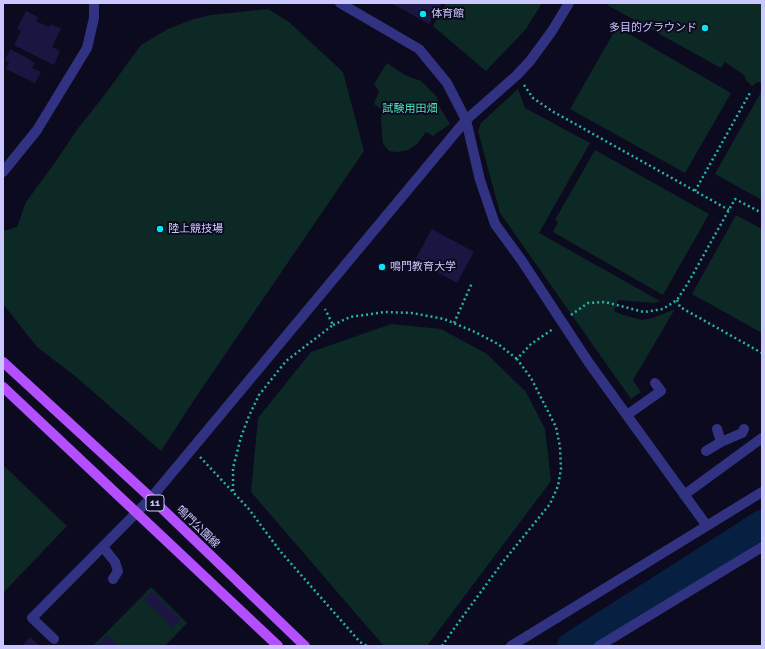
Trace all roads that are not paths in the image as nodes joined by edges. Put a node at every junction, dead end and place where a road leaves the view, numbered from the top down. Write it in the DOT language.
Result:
graph roads {
  1 [pos="94,3"];
  2 [pos="340,3"];
  3 [pos="569,3"];
  4 [pos="466,120"];
  5 [pos="3,172"];
  6 [pos="3,362"];
  7 [pos="655,383"];
  8 [pos="3,387"];
  9 [pos="627,415"];
  10 [pos="717,429"];
  11 [pos="744,429"];
  12 [pos="762,438"];
  13 [pos="721,442"];
  14 [pos="706,452"];
  15 [pos="762,492"];
  16 [pos="684,495"];
  17 [pos="151,498"];
  18 [pos="136,512"];
  19 [pos="707,526"];
  20 [pos="103,547"];
  21 [pos="762,547"];
  22 [pos="113,579"];
  23 [pos="54,639"];
  24 [pos="278,646"];
  25 [pos="306,646"];
  26 [pos="511,646"];
  27 [pos="599,646"];
  1 -- 5 [label="street"];
  2 -- 4 [label="street"];
  3 -- 4 [label="street"];
  4 -- 9 [label="street"];
  4 -- 17 [label="street"];
  6 -- 17 [label="main road, 鳴門公園線 / 11"];
  7 -- 9 [label="street"];
  8 -- 18 [label="main road, 11"];
  9 -- 16 [label="street"];
  10 -- 13 [label="street"];
  11 -- 13 [label="street"];
  12 -- 16 [label="street"];
  13 -- 14 [label="street"];
  15 -- 19 [label="street"];
  16 -- 19 [label="street"];
  17 -- 18 [label="street"];
  17 -- 25 [label="main road, 鳴門公園線 / 11"];
  18 -- 20 [label="street"];
  18 -- 24 [label="main road, 11"];
  19 -- 26 [label="street"];
  20 -- 22 [label="street"];
  20 -- 23 [label="street"];
  21 -- 27 [label="street"];
}
